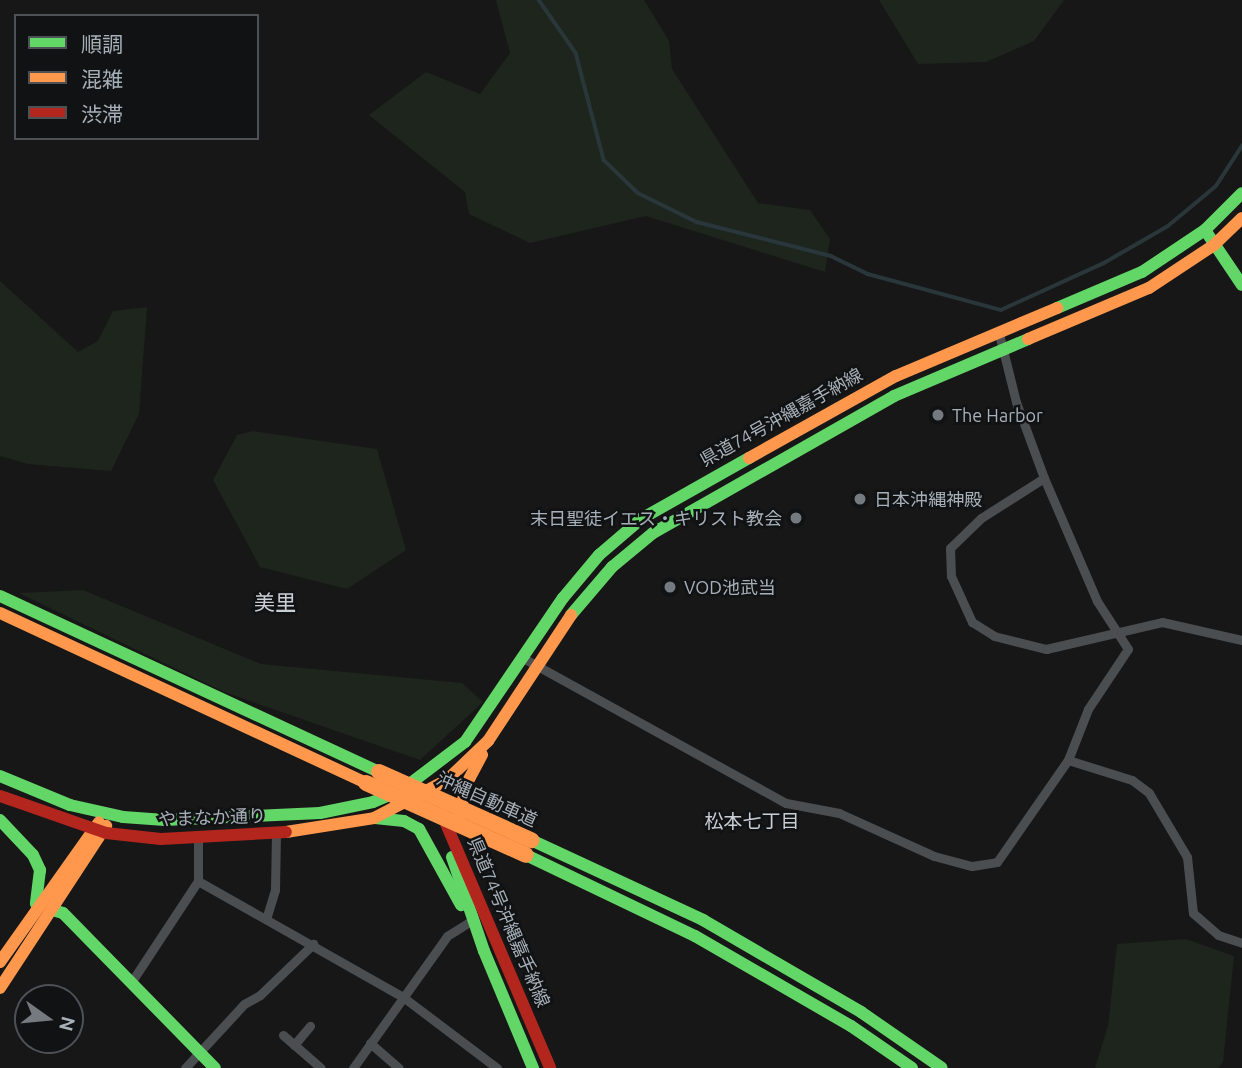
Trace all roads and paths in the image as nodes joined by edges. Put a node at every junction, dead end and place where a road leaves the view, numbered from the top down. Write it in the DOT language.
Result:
graph roads {
  1 [pos="1242,193"];
  2 [pos="1242,218"];
  3 [pos="1205,230"];
  4 [pos="1214,245"];
  5 [pos="1242,285"];
  6 [pos="999,334"];
  7 [pos="1004,351"];
  8 [pos="1044,478"];
  9 [pos="0,596"];
  10 [pos="0,613"];
  11 [pos="1113,630"];
  12 [pos="1242,639"];
  13 [pos="531,662"];
  14 [pos="488,741"];
  15 [pos="1068,760"];
  16 [pos="0,776"];
  17 [pos="421,778"];
  18 [pos="429,793"];
  19 [pos="0,796"];
  20 [pos="107,814"];
  21 [pos="374,818"];
  22 [pos="0,820"];
  23 [pos="99,831"];
  24 [pos="276,835"];
  25 [pos="198,839"];
  26 [pos="529,848"];
  27 [pos="468,873"];
  28 [pos="198,881"];
  29 [pos="52,909"];
  30 [pos="34,912"];
  31 [pos="267,916"];
  32 [pos="471,920"];
  33 [pos="1242,943"];
  34 [pos="313,944"];
  35 [pos="0,962"];
  36 [pos="132,981"];
  37 [pos="0,988"];
  38 [pos="403,997"];
  39 [pos="310,1026"];
  40 [pos="282,1035"];
  41 [pos="370,1044"];
  42 [pos="294,1045"];
  43 [pos="199,1050"];
  44 [pos="185,1068"];
  45 [pos="215,1068"];
  46 [pos="321,1068"];
  47 [pos="353,1068"];
  48 [pos="399,1068"];
  49 [pos="497,1068"];
  50 [pos="533,1068"];
  51 [pos="550,1068"];
  52 [pos="912,1068"];
  53 [pos="942,1068"];
  1 -- 3 [label="main road, 県道74号沖縄嘉手納線"];
  2 -- 4 [label="main road, 県道74号沖縄嘉手納線"];
  3 -- 4 [label="main road"];
  3 -- 6 [label="main road, 県道74号沖縄嘉手納線"];
  4 -- 5 [label="main road"];
  4 -- 7 [label="main road, 県道74号沖縄嘉手納線"];
  6 -- 7 [label="street"];
  6 -- 13 [label="main road, 県道74号沖縄嘉手納線"];
  7 -- 8 [label="street"];
  7 -- 13 [label="main road, 県道74号沖縄嘉手納線"];
  8 -- 11 [label="street"];
  8 -- 11 [label="street"];
  9 -- 26 [label="main road, 沖縄自動車道, bridge"];
  10 -- 26 [label="main road, 沖縄自動車道, bridge"];
  11 -- 12 [label="street"];
  11 -- 15 [label="street"];
  13 -- 14 [label="main road, 県道74号沖縄嘉手納線"];
  13 -- 15 [label="street"];
  13 -- 17 [label="main road, 県道74号沖縄嘉手納線"];
  14 -- 18 [label="main road, 県道74号沖縄嘉手納線"];
  14 -- 27 [label="main road"];
  15 -- 33 [label="street"];
  16 -- 20 [label="main road, やまなか通り"];
  17 -- 18 [label="main road, 県道74号沖縄嘉手納線"];
  17 -- 20 [label="main road, やまなか通り"];
  18 -- 21 [label="main road, やまなか通り"];
  18 -- 27 [label="main road, 県道74号沖縄嘉手納線"];
  18 -- 32 [label="main road, 県道74号沖縄嘉手納線"];
  19 -- 23 [label="main road, やまなか通り"];
  20 -- 23 [label="main road"];
  21 -- 24 [label="main road, やまなか通り"];
  21 -- 32 [label="main road"];
  22 -- 30 [label="main road"];
  23 -- 25 [label="main road, やまなか通り"];
  23 -- 29 [label="main road"];
  23 -- 30 [label="main road"];
  24 -- 25 [label="main road, やまなか通り"];
  24 -- 31 [label="street"];
  25 -- 28 [label="street"];
  26 -- 52 [label="main road, 沖縄自動車道"];
  26 -- 53 [label="main road, 沖縄自動車道"];
  27 -- 51 [label="main road, 県道74号沖縄嘉手納線"];
  28 -- 31 [label="street"];
  28 -- 36 [label="street"];
  29 -- 36 [label="main road"];
  29 -- 37 [label="main road"];
  30 -- 35 [label="main road"];
  31 -- 34 [label="street"];
  32 -- 38 [label="street"];
  32 -- 50 [label="main road, 県道74号沖縄嘉手納線"];
  34 -- 38 [label="street"];
  34 -- 43 [label="street"];
  36 -- 43 [label="main road"];
  38 -- 41 [label="street"];
  38 -- 49 [label="street"];
  39 -- 42 [label="street"];
  40 -- 42 [label="street"];
  41 -- 47 [label="street"];
  41 -- 48 [label="street"];
  42 -- 46 [label="street"];
  43 -- 44 [label="street"];
  43 -- 45 [label="main road"];
}
